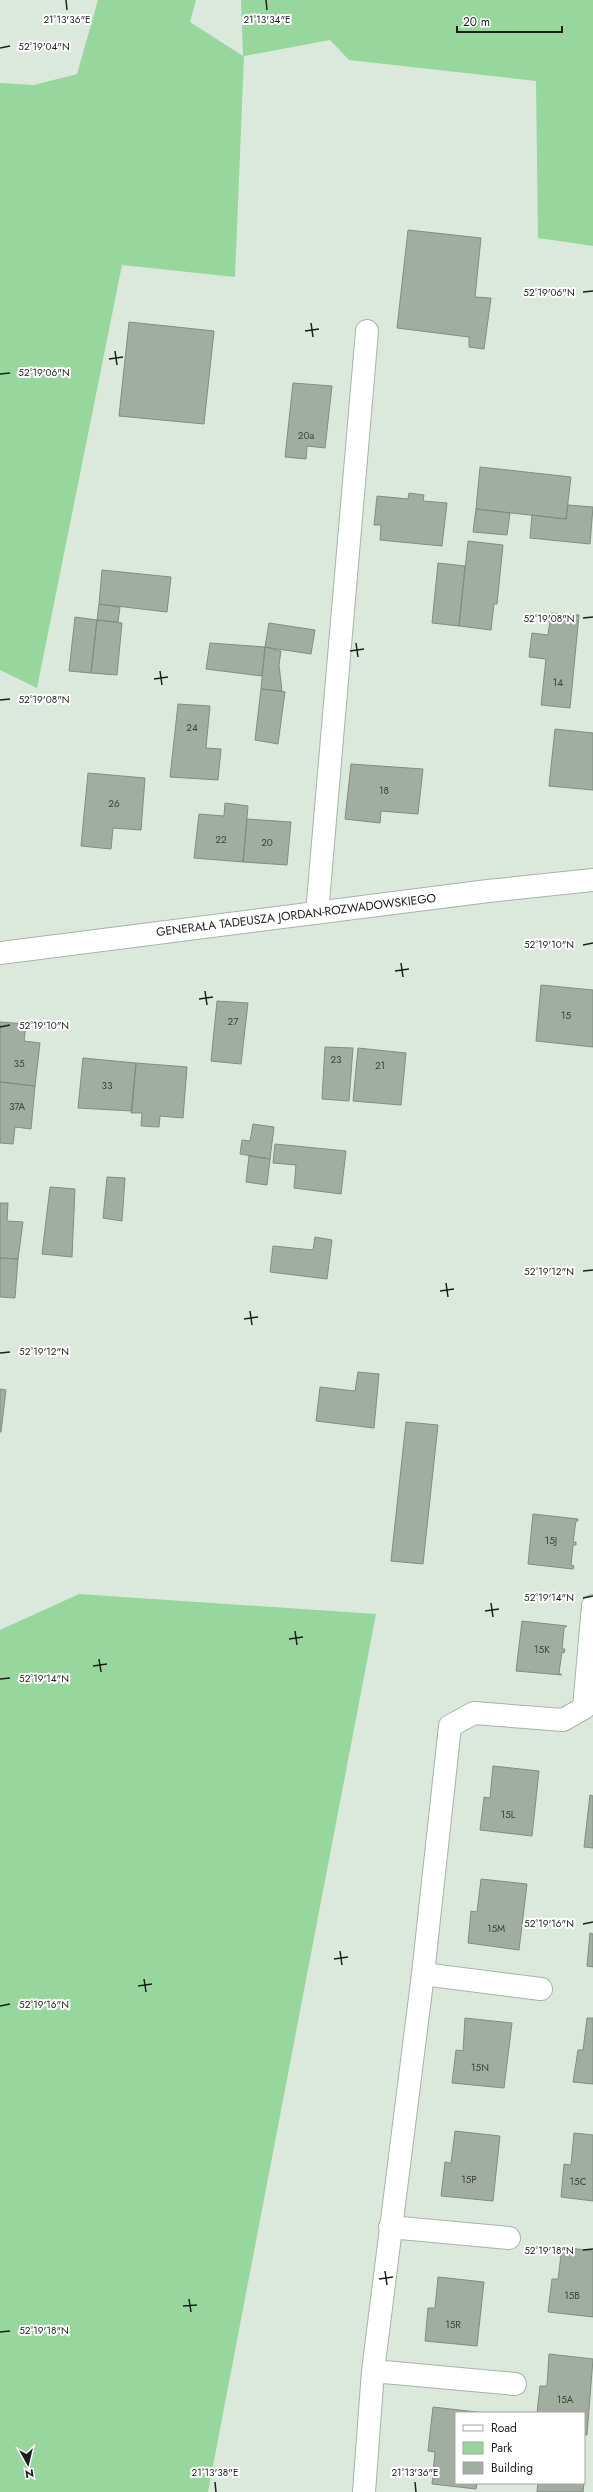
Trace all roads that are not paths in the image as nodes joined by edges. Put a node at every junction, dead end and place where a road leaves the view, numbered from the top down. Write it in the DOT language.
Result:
graph roads {
  1 [pos="367,331"];
  2 [pos="593,880"];
  3 [pos="317,913"];
  4 [pos="0,953"];
  5 [pos="593,1606"];
  6 [pos="423,1974"];
  7 [pos="541,1989"];
  8 [pos="390,2227"];
  9 [pos="509,2238"];
  10 [pos="373,2371"];
  11 [pos="515,2384"];
  12 [pos="364,2492"];
  1 -- 3 [label="street"];
  2 -- 3 [label="street, GENERAŁA TADEUSZA JORDAN-ROZWADOWSKIEGO"];
  3 -- 4 [label="street, GENERAŁA TADEUSZA JORDAN-ROZWADOWSKIEGO"];
  5 -- 6 [label="street"];
  6 -- 7 [label="street"];
  6 -- 8 [label="street"];
  8 -- 9 [label="street"];
  8 -- 10 [label="street"];
  10 -- 11 [label="street"];
  10 -- 12 [label="street"];
}
